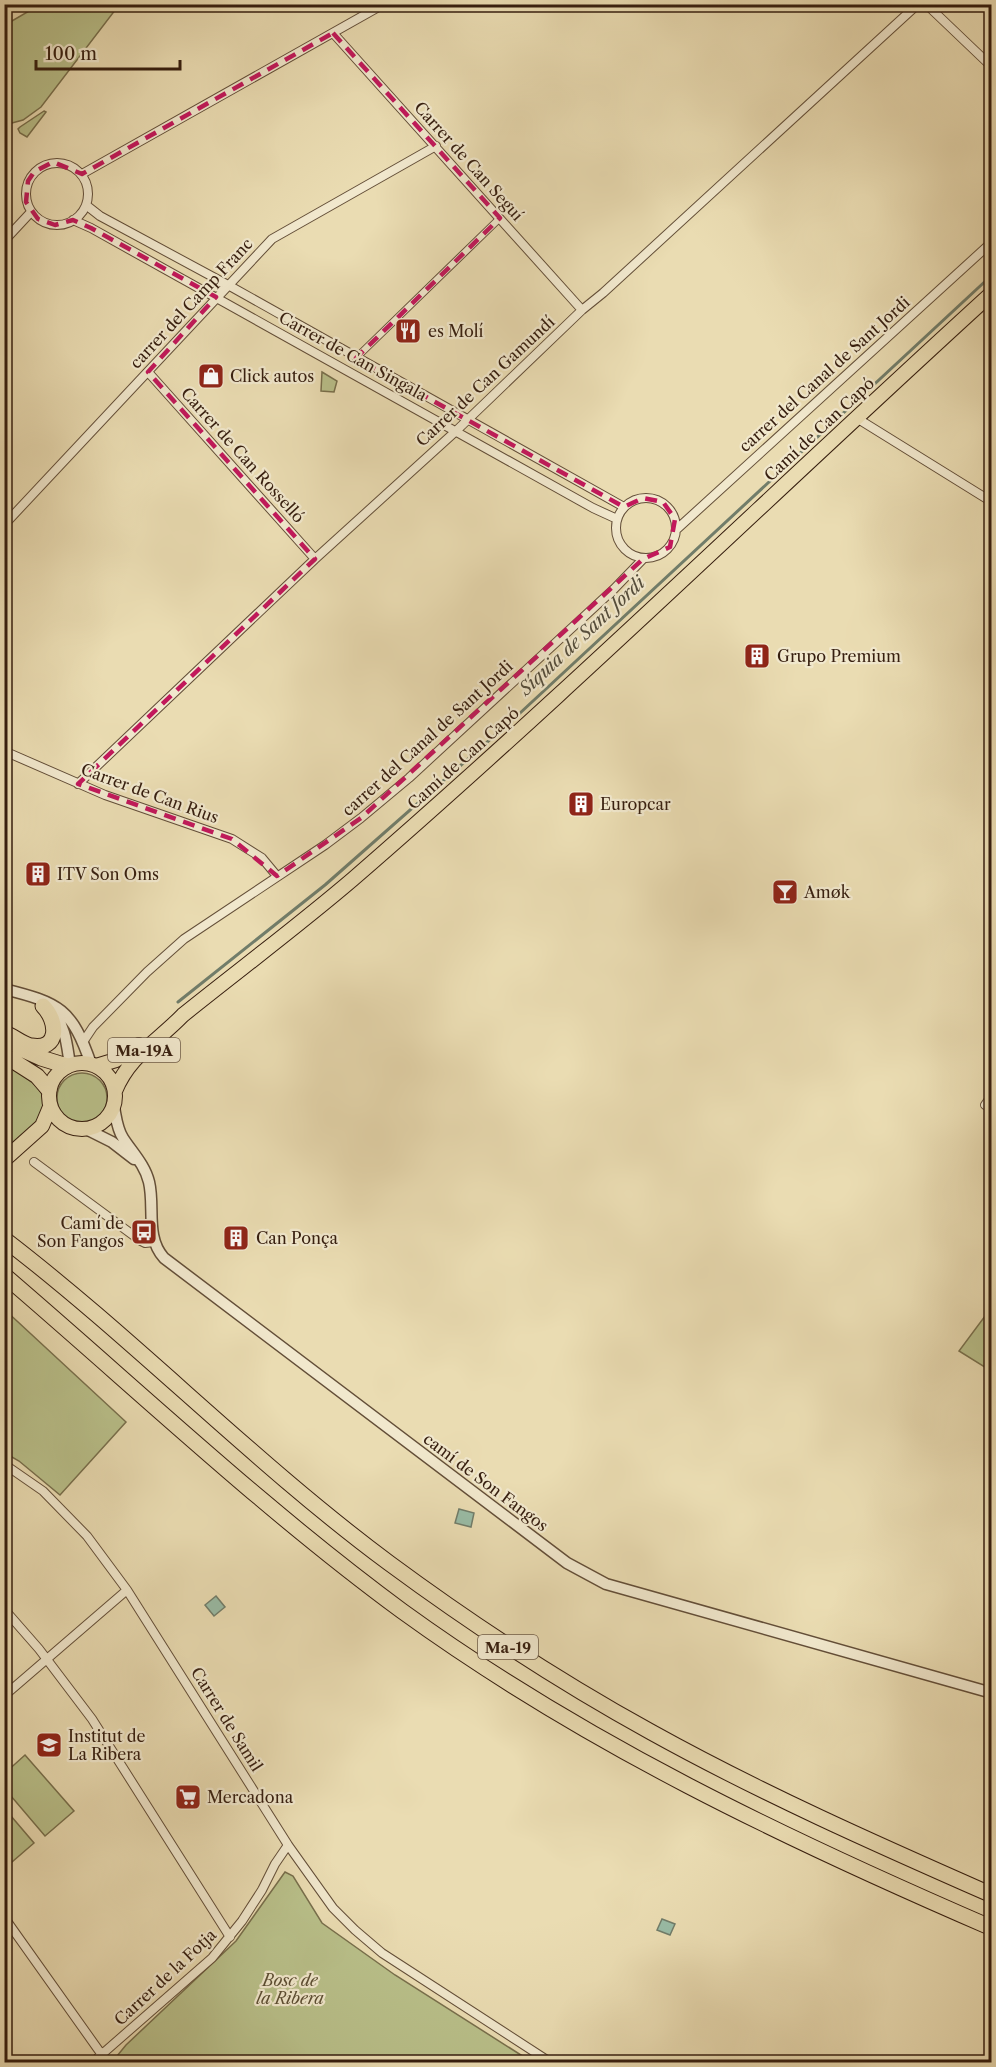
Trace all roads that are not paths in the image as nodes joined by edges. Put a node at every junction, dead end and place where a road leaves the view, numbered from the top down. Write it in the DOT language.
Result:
graph roads {
  1 [pos="384,4"];
  2 [pos="918,4"];
  3 [pos="926,4"];
  4 [pos="333,33"];
  5 [pos="992,67"];
  6 [pos="436,146"];
  7 [pos="82,174"];
  8 [pos="86,205"];
  9 [pos="31,212"];
  10 [pos="500,218"];
  11 [pos="73,220"];
  12 [pos="4,241"];
  13 [pos="992,242"];
  14 [pos="228,285"];
  15 [pos="992,293"];
  16 [pos="216,297"];
  17 [pos="582,310"];
  18 [pos="356,358"];
  19 [pos="148,372"];
  20 [pos="855,417"];
  21 [pos="467,420"];
  22 [pos="456,431"];
  23 [pos="992,502"];
  24 [pos="624,507"];
  25 [pos="617,519"];
  26 [pos="4,525"];
  27 [pos="677,529"];
  28 [pos="315,559"];
  29 [pos="644,559"];
  30 [pos="4,751"];
  31 [pos="78,784"];
  32 [pos="277,876"];
  33 [pos="5,989"];
  34 [pos="43,1006"];
  35 [pos="183,1015"];
  36 [pos="4,1033"];
  37 [pos="4,1039"];
  38 [pos="83,1042"];
  39 [pos="4,1055"];
  40 [pos="94,1065"];
  41 [pos="68,1066"];
  42 [pos="49,1090"];
  43 [pos="115,1091"];
  44 [pos="992,1095"];
  45 [pos="985,1105"];
  46 [pos="50,1107"];
  47 [pos="114,1107"];
  48 [pos="69,1127"];
  49 [pos="86,1129"];
  50 [pos="17,1150"];
  51 [pos="4,1160"];
  52 [pos="34,1162"];
  53 [pos="141,1165"];
  54 [pos="4,1229"];
  55 [pos="4,1239"];
  56 [pos="154,1242"];
  57 [pos="19,1250"];
  58 [pos="4,1275"];
  59 [pos="5,1464"];
  60 [pos="127,1590"];
  61 [pos="4,1609"];
  62 [pos="46,1660"];
  63 [pos="992,1693"];
  64 [pos="4,1696"];
  65 [pos="288,1845"];
  66 [pos="992,1895"];
  67 [pos="4,1917"];
  68 [pos="992,1928"];
  69 [pos="230,1937"];
  70 [pos="104,2059"];
  71 [pos="93,2062"];
  72 [pos="550,2062"];
  1 -- 4 [label="street"];
  2 -- 17 [label="street, Carrer de Can Gamundí"];
  3 -- 5 [label="street"];
  4 -- 6 [label="street, Carrer de Can Seguí"];
  4 -- 7 [label="street"];
  6 -- 10 [label="street, Carrer de Can Seguí"];
  6 -- 14 [label="street, carrer del Camp Franc"];
  7 -- 8 [label="street"];
  7 -- 9 [label="street"];
  8 -- 11 [label="street"];
  8 -- 14 [label="street, Carrer de Can Singala"];
  9 -- 11 [label="street"];
  9 -- 12 [label="street"];
  10 -- 17 [label="street, Carrer de Can Seguí"];
  10 -- 18 [label="street"];
  11 -- 16 [label="street, Carrer de Can Singala"];
  13 -- 27 [label="street, carrer del Canal de Sant Jordi"];
  14 -- 16 [label="street, carrer del Camp Franc"];
  14 -- 18 [label="street, Carrer de Can Singala"];
  15 -- 20 [label="main road, Camí de Can Capó / Ma-19A"];
  16 -- 19 [label="street, carrer del Camp Franc"];
  16 -- 22 [label="street, Carrer de Can Singala"];
  17 -- 21 [label="street, Carrer de Can Gamundí"];
  18 -- 21 [label="street, Carrer de Can Singala"];
  19 -- 26 [label="street, carrer del Camp Franc"];
  19 -- 28 [label="street, Carrer de Can Rosselló"];
  20 -- 23 [label="street"];
  20 -- 35 [label="main road, Camí de Can Capó / Ma-19A"];
  21 -- 22 [label="street, Carrer de Can Gamundí"];
  21 -- 24 [label="street, Carrer de Can Singala"];
  22 -- 25 [label="street, Carrer de Can Singala"];
  22 -- 28 [label="street, Carrer de Can Gamundí"];
  24 -- 25 [label="street"];
  24 -- 27 [label="street"];
  25 -- 29 [label="street"];
  27 -- 29 [label="street"];
  28 -- 31 [label="street, Carrer de Can Gamundí"];
  29 -- 32 [label="street, carrer del Canal de Sant Jordi"];
  30 -- 31 [label="street, Carrer de Can Rius"];
  31 -- 32 [label="street, Carrer de Can Rius"];
  32 -- 38 [label="street, carrer del Canal de Sant Jordi"];
  33 -- 34 [label="street"];
  33 -- 38 [label="street"];
  34 -- 36 [label="highway"];
  34 -- 41 [label="street"];
  35 -- 40 [label="main road, Camí de Can Capó / Ma-19A"];
  35 -- 43 [label="main road, Camí de Can Capó / Ma-19A"];
  37 -- 41 [label="highway"];
  38 -- 40 [label="street"];
  39 -- 42 [label="highway"];
  40 -- 41 [label="main road"];
  40 -- 43 [label="main road"];
  41 -- 42 [label="main road"];
  42 -- 46 [label="main road"];
  43 -- 47 [label="main road"];
  44 -- 45 [label="street"];
  46 -- 48 [label="main road"];
  46 -- 50 [label="main road"];
  47 -- 49 [label="main road"];
  47 -- 53 [label="street"];
  48 -- 49 [label="main road"];
  48 -- 50 [label="main road"];
  49 -- 53 [label="street"];
  50 -- 51 [label="main road"];
  52 -- 56 [label="street, camí de Son Fangos"];
  53 -- 56 [label="street"];
  54 -- 57 [label="highway"];
  55 -- 57 [label="highway, Ma-19"];
  56 -- 63 [label="street, camí de Son Fangos"];
  57 -- 66 [label="highway, Ma-19"];
  58 -- 68 [label="highway, Ma-19"];
  59 -- 60 [label="street, Carrer de Samil"];
  60 -- 62 [label="street"];
  60 -- 65 [label="street, Carrer de Samil"];
  61 -- 62 [label="street"];
  62 -- 64 [label="street"];
  62 -- 69 [label="street"];
  65 -- 69 [label="street, Carrer de la Fotja"];
  65 -- 72 [label="street, Carrer de Samil"];
  67 -- 70 [label="street"];
  69 -- 70 [label="street, Carrer de la Fotja"];
  70 -- 71 [label="street, Carrer de la Fotja"];
}
